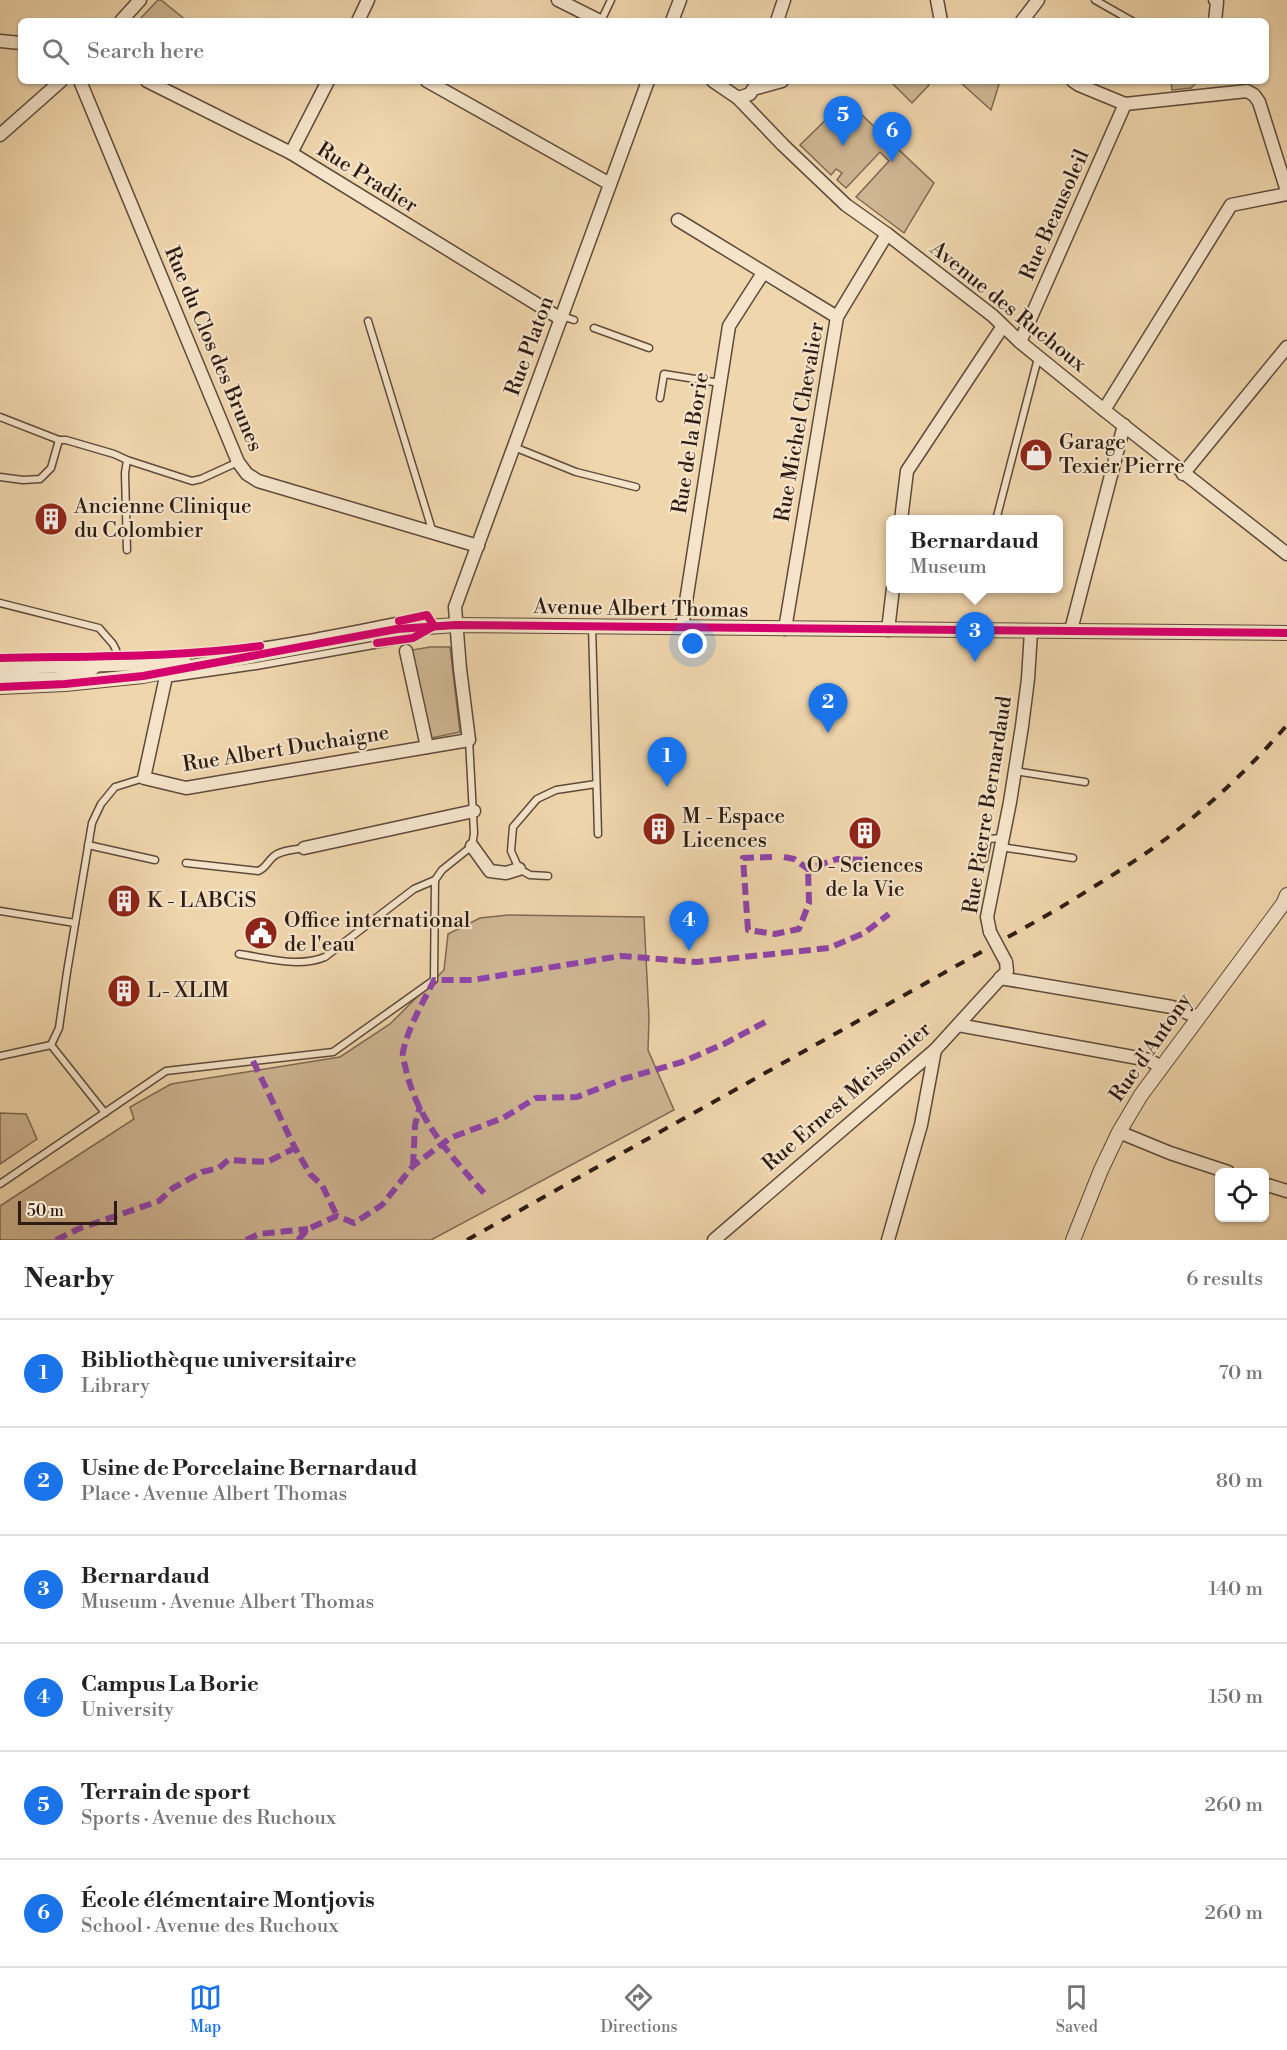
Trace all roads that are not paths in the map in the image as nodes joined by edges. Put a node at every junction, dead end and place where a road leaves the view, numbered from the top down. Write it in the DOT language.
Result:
graph roads {
  1 [pos="140,0"];
  2 [pos="368,0"];
  3 [pos="558,0"];
  4 [pos="610,0"];
  5 [pos="680,0"];
  6 [pos="784,0"];
  7 [pos="937,0"];
  8 [pos="1038,0"];
  9 [pos="1095,0"];
  10 [pos="1217,1"];
  11 [pos="125,18"];
  12 [pos="359,18"];
  13 [pos="595,18"];
  14 [pos="602,18"];
  15 [pos="673,18"];
  16 [pos="778,18"];
  17 [pos="940,18"];
  18 [pos="1024,18"];
  19 [pos="1119,18"];
  20 [pos="1215,18"];
  21 [pos="0,41"];
  22 [pos="18,44"];
  23 [pos="58,84"];
  24 [pos="81,84"];
  25 [pos="153,84"];
  26 [pos="326,84"];
  27 [pos="431,84"];
  28 [pos="647,84"];
  29 [pos="717,84"];
  30 [pos="1082,84"];
  31 [pos="1211,84"];
  32 [pos="754,85"];
  33 [pos="1210,95"];
  34 [pos="738,98"];
  35 [pos="1125,104"];
  36 [pos="0,135"];
  37 [pos="291,153"];
  38 [pos="610,184"];
  39 [pos="1287,193"];
  40 [pos="678,220"];
  41 [pos="887,234"];
  42 [pos="763,273"];
  43 [pos="837,317"];
  44 [pos="565,318"];
  45 [pos="368,321"];
  46 [pos="1003,326"];
  47 [pos="594,328"];
  48 [pos="1020,342"];
  49 [pos="1287,347"];
  50 [pos="650,348"];
  51 [pos="1038,357"];
  52 [pos="720,383"];
  53 [pos="660,398"];
  54 [pos="1104,410"];
  55 [pos="0,417"];
  56 [pos="1124,425"];
  57 [pos="59,440"];
  58 [pos="514,447"];
  59 [pos="127,460"];
  60 [pos="238,462"];
  61 [pos="1183,474"];
  62 [pos="0,477"];
  63 [pos="636,487"];
  64 [pos="902,515"];
  65 [pos="997,515"];
  66 [pos="433,533"];
  67 [pos="478,546"];
  68 [pos="127,550"];
  69 [pos="1287,554"];
  70 [pos="892,593"];
  71 [pos="0,603"];
  72 [pos="456,625"];
  73 [pos="434,626"];
  74 [pos="592,626"];
  75 [pos="682,627"];
  76 [pos="785,628"];
  77 [pos="888,630"];
  78 [pos="1071,630"];
  79 [pos="1031,632"];
  80 [pos="1287,633"];
  81 [pos="406,651"];
  82 [pos="0,658"];
  83 [pos="117,660"];
  84 [pos="98,663"];
  85 [pos="219,663"];
  86 [pos="0,668"];
  87 [pos="166,676"];
  88 [pos="0,678"];
  89 [pos="0,688"];
  90 [pos="469,740"];
  91 [pos="427,747"];
  92 [pos="1014,771"];
  93 [pos="144,778"];
  94 [pos="1085,782"];
  95 [pos="596,783"];
  96 [pos="474,811"];
  97 [pos="597,834"];
  98 [pos="1002,843"];
  99 [pos="88,845"];
  100 [pos="472,846"];
  101 [pos="304,848"];
  102 [pos="1073,858"];
  103 [pos="984,859"];
  104 [pos="155,860"];
  105 [pos="186,863"];
  106 [pos="519,869"];
  107 [pos="548,876"];
  108 [pos="435,880"];
  109 [pos="1287,895"];
  110 [pos="0,911"];
  111 [pos="75,923"];
  112 [pos="239,954"];
  113 [pos="1000,978"];
  114 [pos="1198,1017"];
  115 [pos="958,1024"];
  116 [pos="51,1045"];
  117 [pos="935,1050"];
  118 [pos="0,1056"];
  119 [pos="1161,1067"];
  120 [pos="105,1113"];
  121 [pos="1119,1132"];
  122 [pos="1215,1169"];
  123 [pos="0,1184"];
  124 [pos="1269,1186"];
  125 [pos="1287,1191"];
  126 [pos="714,1240"];
  127 [pos="888,1240"];
  128 [pos="1073,1240"];
  1 -- 11 [label="street"];
  2 -- 12 [label="street"];
  3 -- 13 [label="street"];
  4 -- 14 [label="lane"];
  5 -- 15 [label="street"];
  6 -- 16 [label="street"];
  7 -- 17 [label="street"];
  8 -- 18 [label="street"];
  9 -- 19 [label="lane"];
  10 -- 20 [label="street"];
  21 -- 22 [label="street"];
  23 -- 36 [label="street"];
  24 -- 60 [label="street, Rue du Clos des Brunes"];
  25 -- 37 [label="street, Rue Pradier"];
  26 -- 37 [label="street"];
  27 -- 38 [label="street"];
  28 -- 38 [label="street, Rue Platon"];
  29 -- 34 [label="street, Avenue des Ruchoux"];
  30 -- 35 [label="street"];
  31 -- 33 [label="street"];
  32 -- 34 [label="street"];
  33 -- 35 [label="street"];
  33 -- 39 [label="street"];
  34 -- 41 [label="street, Avenue des Ruchoux"];
  35 -- 48 [label="street, Rue Beausoleil"];
  37 -- 44 [label="street, Rue Pradier"];
  38 -- 44 [label="street, Rue Platon"];
  39 -- 54 [label="street"];
  40 -- 42 [label="street"];
  41 -- 43 [label="street, Rue Michel Chevalier"];
  41 -- 46 [label="street, Avenue des Ruchoux"];
  42 -- 43 [label="street"];
  42 -- 52 [label="street, Rue de la Borie"];
  43 -- 76 [label="street, Rue Michel Chevalier"];
  44 -- 58 [label="street, Rue Platon"];
  45 -- 66 [label="lane"];
  46 -- 48 [label="street, Avenue des Ruchoux"];
  46 -- 64 [label="street"];
  47 -- 50 [label="lane"];
  48 -- 51 [label="street, Avenue des Ruchoux"];
  49 -- 61 [label="street"];
  51 -- 54 [label="street, Avenue des Ruchoux"];
  51 -- 65 [label="lane"];
  52 -- 53 [label="lane"];
  52 -- 75 [label="street, Rue de la Borie"];
  54 -- 56 [label="street, Avenue des Ruchoux"];
  55 -- 57 [label="lane"];
  56 -- 61 [label="street, Avenue des Ruchoux"];
  56 -- 78 [label="street"];
  57 -- 59 [label="lane"];
  57 -- 62 [label="lane"];
  58 -- 63 [label="lane"];
  58 -- 67 [label="street, Rue Platon"];
  59 -- 60 [label="lane"];
  59 -- 68 [label="lane"];
  60 -- 66 [label="street, Rue du Clos des Brunes"];
  61 -- 69 [label="street, Avenue des Ruchoux"];
  66 -- 67 [label="street, Rue du Clos des Brunes"];
  67 -- 72 [label="street, Rue Platon"];
  70 -- 77 [label="street"];
  71 -- 83 [label="lane"];
  72 -- 73 [label="street, Avenue Albert Thomas"];
  72 -- 74 [label="street, Avenue Albert Thomas"];
  72 -- 90 [label="street, Rue Platon"];
  73 -- 83 [label="lane"];
  73 -- 85 [label="street, Avenue Albert Thomas"];
  73 -- 87 [label="lane"];
  74 -- 75 [label="street, Avenue Albert Thomas"];
  74 -- 95 [label="lane"];
  75 -- 76 [label="street, Avenue Albert Thomas"];
  76 -- 77 [label="street, Avenue Albert Thomas"];
  77 -- 79 [label="street, Avenue Albert Thomas"];
  78 -- 79 [label="street, Avenue Albert Thomas"];
  78 -- 80 [label="street, Avenue Albert Thomas"];
  79 -- 92 [label="street, Rue Pierre Bernardaud"];
  81 -- 91 [label="street"];
  82 -- 83 [label="lane"];
  83 -- 84 [label="street, Avenue Albert Thomas"];
  83 -- 85 [label="street, Avenue Albert Thomas"];
  84 -- 86 [label="street, Avenue Albert Thomas"];
  84 -- 88 [label="street"];
  85 -- 87 [label="street, Avenue Albert Thomas"];
  87 -- 89 [label="street, Avenue Albert Thomas"];
  87 -- 93 [label="street, Rue Albert Duchaigne"];
  90 -- 91 [label="street, Rue Albert Duchaigne"];
  90 -- 96 [label="lane"];
  91 -- 93 [label="street, Rue Albert Duchaigne"];
  92 -- 94 [label="lane"];
  92 -- 98 [label="street, Rue Pierre Bernardaud"];
  93 -- 99 [label="lane"];
  95 -- 97 [label="lane"];
  95 -- 106 [label="lane"];
  96 -- 100 [label="lane"];
  96 -- 101 [label="street"];
  98 -- 102 [label="lane"];
  98 -- 103 [label="lane"];
  98 -- 113 [label="street, Rue Pierre Bernardaud, bridge"];
  99 -- 104 [label="lane"];
  99 -- 111 [label="lane"];
  100 -- 106 [label="street"];
  100 -- 108 [label="lane"];
  101 -- 105 [label="lane"];
  106 -- 107 [label="lane"];
  108 -- 112 [label="lane"];
  108 -- 120 [label="lane"];
  109 -- 114 [label="street, Rue d'Antony"];
  110 -- 111 [label="lane"];
  111 -- 116 [label="lane"];
  113 -- 114 [label="street"];
  113 -- 115 [label="street, Rue Ernest Meissonier"];
  114 -- 119 [label="street, Rue d'Antony"];
  115 -- 117 [label="street, Rue Ernest Meissonier"];
  115 -- 119 [label="street"];
  116 -- 118 [label="lane"];
  116 -- 120 [label="lane"];
  117 -- 126 [label="street, Rue Ernest Meissonier"];
  117 -- 127 [label="street"];
  119 -- 121 [label="street, Rue d'Antony"];
  120 -- 123 [label="lane"];
  121 -- 122 [label="street"];
  121 -- 128 [label="street, Rue d'Antony"];
  124 -- 125 [label="street"];
}
